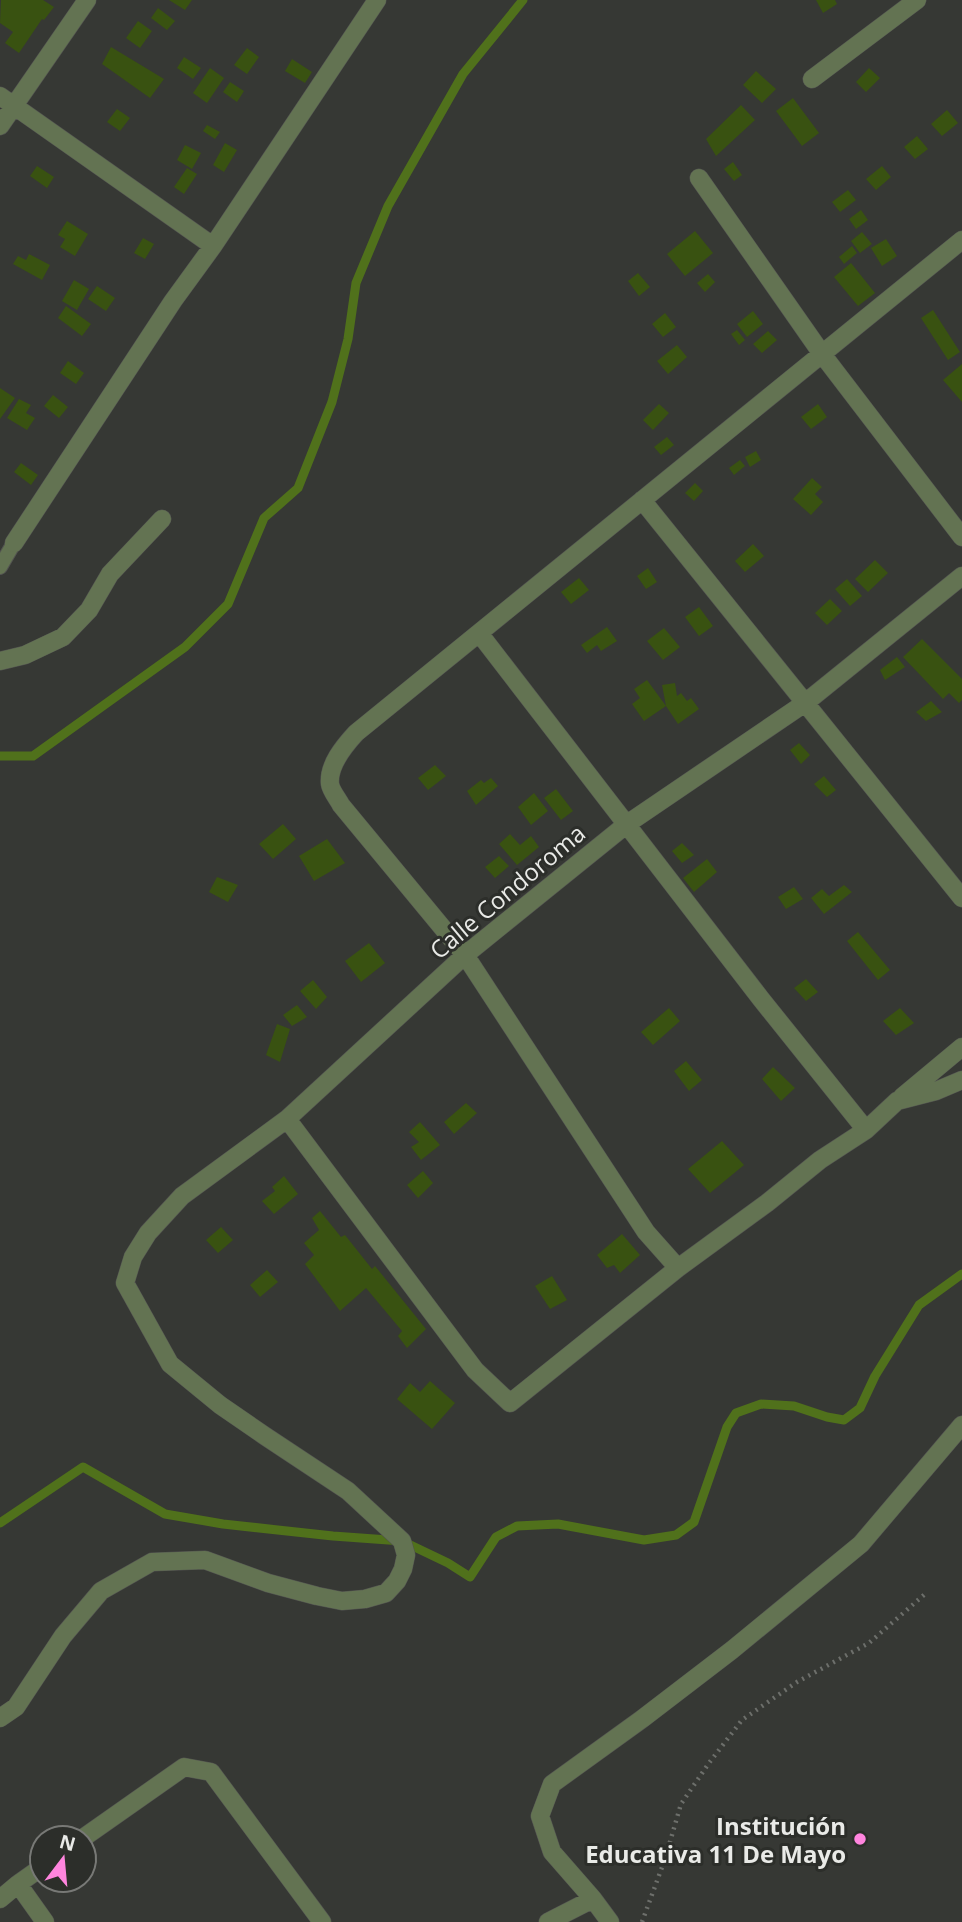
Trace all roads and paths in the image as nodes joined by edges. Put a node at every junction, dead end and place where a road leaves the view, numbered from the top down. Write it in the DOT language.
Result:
graph roads {
  1 [pos="87,0"];
  2 [pos="377,0"];
  3 [pos="917,0"];
  4 [pos="812,79"];
  5 [pos="7,100"];
  6 [pos="0,125"];
  7 [pos="699,178"];
  8 [pos="962,240"];
  9 [pos="213,246"];
  10 [pos="822,354"];
  11 [pos="642,500"];
  12 [pos="162,519"];
  13 [pos="962,537"];
  14 [pos="15,543"];
  15 [pos="0,567"];
  16 [pos="962,576"];
  17 [pos="479,633"];
  18 [pos="0,661"];
  19 [pos="805,703"];
  20 [pos="627,824"];
  21 [pos="962,898"];
  22 [pos="466,955"];
  23 [pos="962,1047"];
  24 [pos="962,1080"];
  25 [pos="897,1101"];
  26 [pos="287,1119"];
  27 [pos="866,1130"];
  28 [pos="678,1268"];
  29 [pos="962,1425"];
  30 [pos="926,1594"];
  31 [pos="0,1718"];
  32 [pos="98,1827"];
  33 [pos="28,1877"];
  34 [pos="18,1884"];
  35 [pos="0,1899"];
  36 [pos="593,1899"];
  37 [pos="45,1922"];
  38 [pos="322,1922"];
  39 [pos="548,1922"];
  40 [pos="610,1922"];
  41 [pos="642,1922"];
  1 -- 5 [label="street"];
  2 -- 9 [label="street"];
  3 -- 4 [label="street"];
  5 -- 6 [label="street"];
  5 -- 9 [label="street"];
  7 -- 10 [label="street"];
  8 -- 10 [label="street"];
  9 -- 14 [label="street"];
  10 -- 11 [label="street"];
  10 -- 13 [label="street"];
  11 -- 17 [label="street"];
  11 -- 19 [label="street"];
  12 -- 18 [label="street"];
  14 -- 15 [label="lane"];
  16 -- 19 [label="street, Calle Condoroma"];
  17 -- 20 [label="street"];
  17 -- 22 [label="street"];
  19 -- 20 [label="street, Calle Condoroma"];
  19 -- 21 [label="street"];
  20 -- 22 [label="street, Calle Condoroma"];
  20 -- 27 [label="street"];
  22 -- 26 [label="street, Calle Condoroma"];
  22 -- 28 [label="street"];
  23 -- 25 [label="street"];
  24 -- 25 [label="street"];
  25 -- 27 [label="street"];
  26 -- 28 [label="street"];
  26 -- 31 [label="street, Calle Condoroma"];
  27 -- 28 [label="street"];
  29 -- 36 [label="street"];
  30 -- 41 [label="path"];
  32 -- 38 [label="street"];
  33 -- 34 [label="street"];
  34 -- 35 [label="street"];
  34 -- 37 [label="street"];
  36 -- 39 [label="street"];
  36 -- 40 [label="street"];
}
